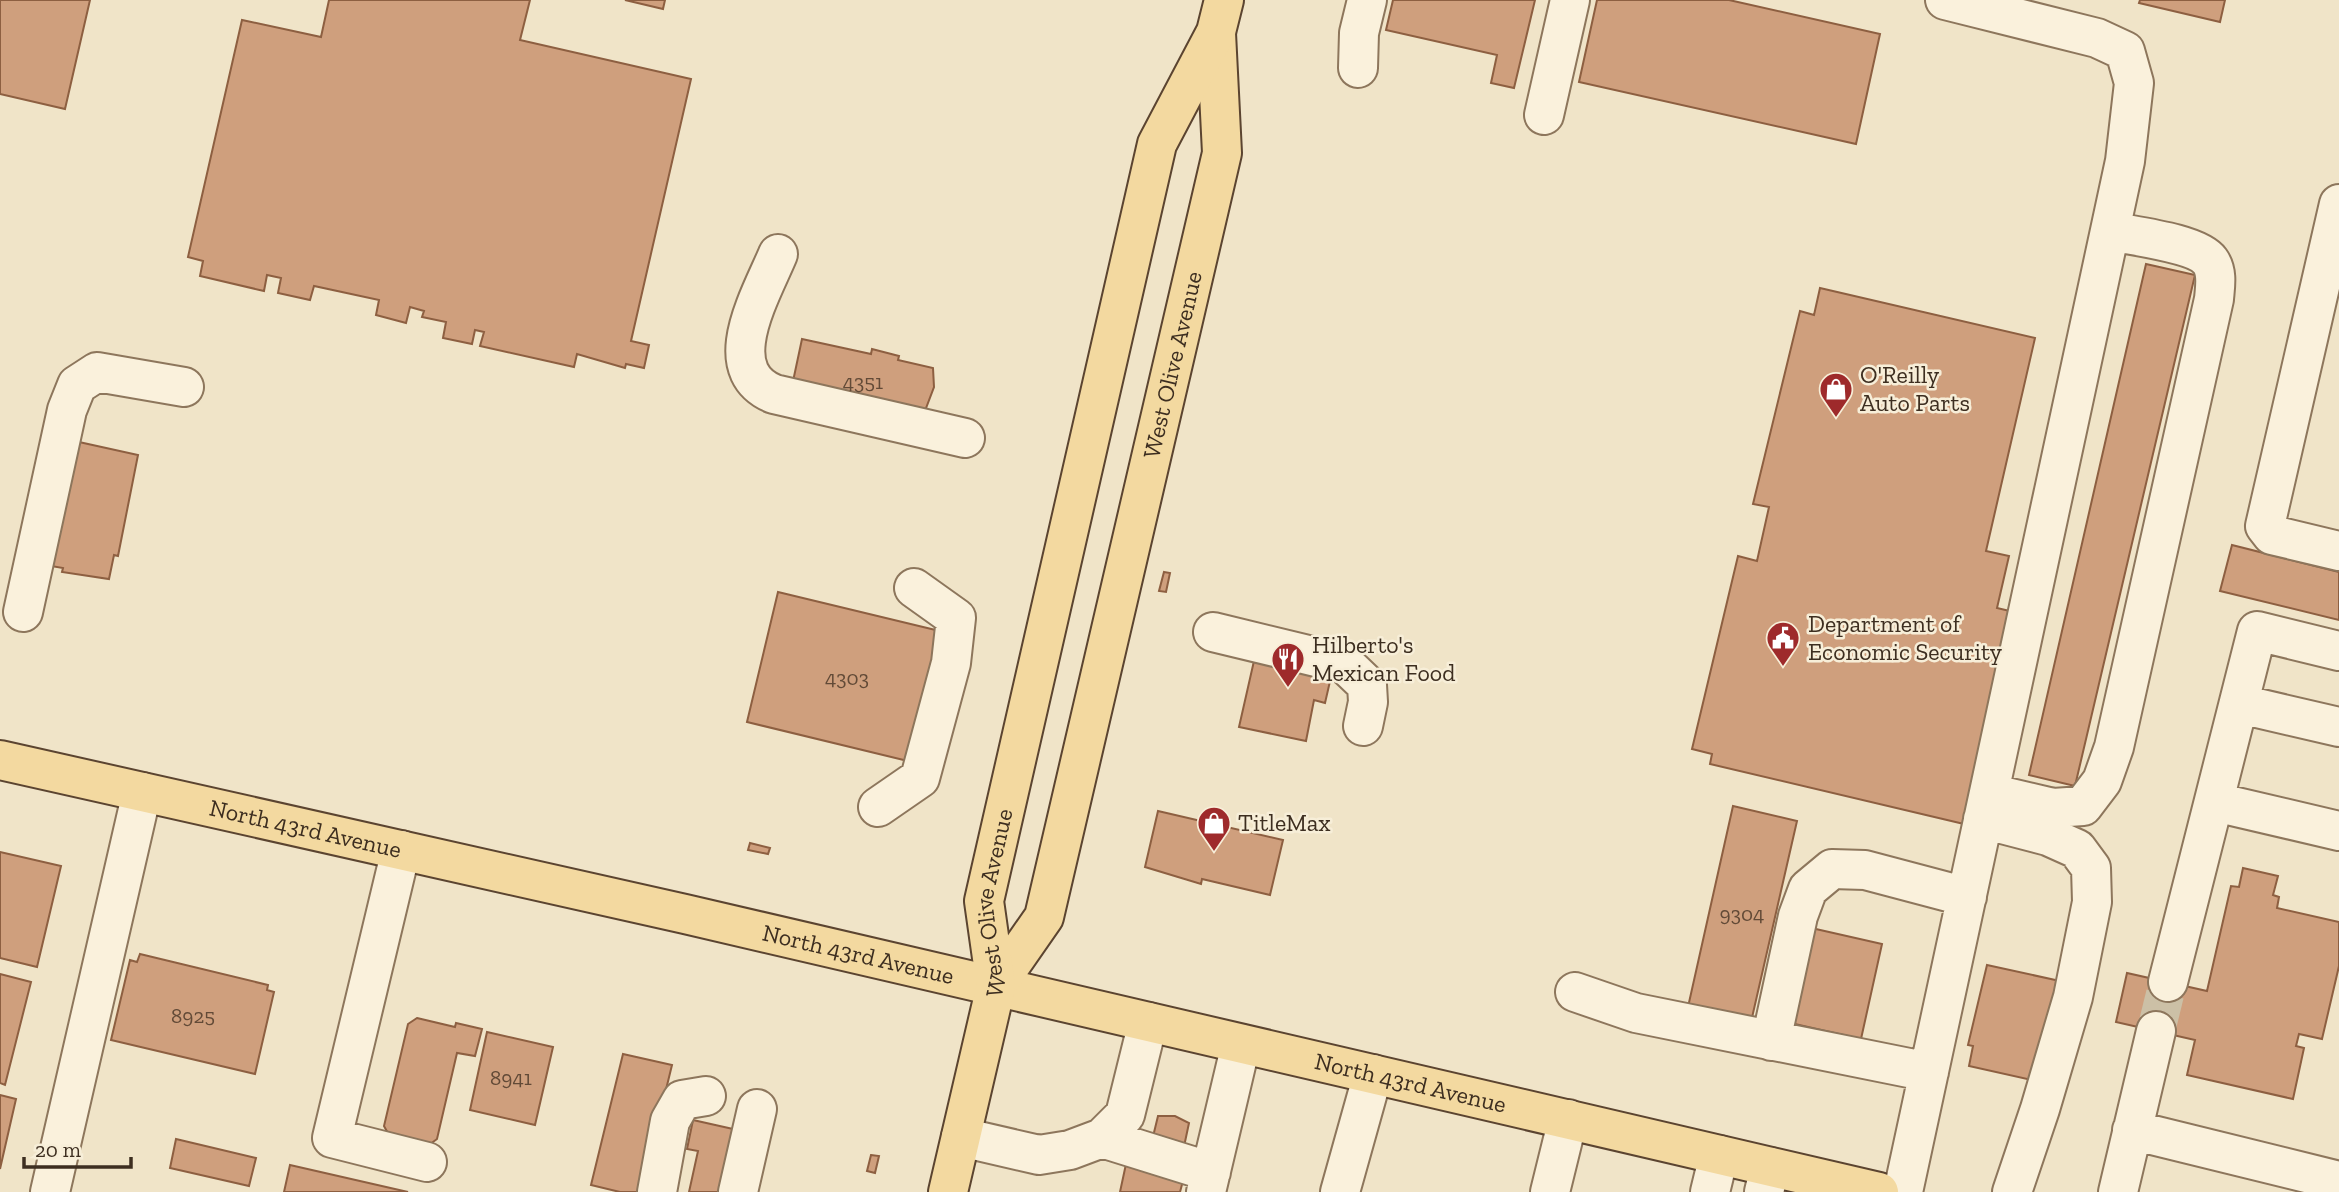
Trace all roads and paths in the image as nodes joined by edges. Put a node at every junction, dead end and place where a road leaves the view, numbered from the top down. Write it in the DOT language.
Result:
graph roads {
  1 [pos="1367,0"];
  2 [pos="1570,0"];
  3 [pos="1945,0"];
  4 [pos="1220,16"];
  5 [pos="1358,68"];
  6 [pos="1544,115"];
  7 [pos="2339,204"];
  8 [pos="2110,231"];
  9 [pos="778,254"];
  10 [pos="184,387"];
  11 [pos="965,438"];
  12 [pos="2339,551"];
  13 [pos="914,588"];
  14 [pos="23,612"];
  15 [pos="1213,632"];
  16 [pos="2339,651"];
  17 [pos="2240,704"];
  18 [pos="1363,726"];
  19 [pos="2339,727"];
  20 [pos="0,760"];
  21 [pos="142,792"];
  22 [pos="2215,802"];
  23 [pos="1986,806"];
  24 [pos="878,807"];
  25 [pos="2339,831"];
  26 [pos="401,850"];
  27 [pos="1967,897"];
  28 [pos="2168,982"];
  29 [pos="996,986"];
  30 [pos="1575,992"];
  31 [pos="1148,1021"];
  32 [pos="2157,1031"];
  33 [pos="1771,1041"];
  34 [pos="1241,1044"];
  35 [pos="1929,1072"];
  36 [pos="1373,1074"];
  37 [pos="706,1096"];
  38 [pos="757,1109"];
  39 [pos="1568,1119"];
  40 [pos="2133,1130"];
  41 [pos="961,1137"];
  42 [pos="1102,1138"];
  43 [pos="1719,1155"];
  44 [pos="427,1162"];
  45 [pos="1767,1179"];
  46 [pos="2339,1181"];
  47 [pos="1209,1182"];
  48 [pos="50,1192"];
  49 [pos="657,1192"];
  50 [pos="738,1192"];
  51 [pos="948,1192"];
  52 [pos="1339,1192"];
  53 [pos="1550,1192"];
  54 [pos="1710,1192"];
  55 [pos="1879,1192"];
  56 [pos="1903,1192"];
  57 [pos="2012,1192"];
  58 [pos="2118,1192"];
  1 -- 5 [label="lane"];
  2 -- 6 [label="lane"];
  3 -- 8 [label="lane"];
  4 -- 29 [label="main road, West Olive Avenue"];
  4 -- 29 [label="main road, West Olive Avenue"];
  7 -- 12 [label="lane"];
  8 -- 23 [label="lane"];
  8 -- 23 [label="lane"];
  9 -- 11 [label="lane"];
  10 -- 14 [label="lane"];
  13 -- 24 [label="lane"];
  15 -- 18 [label="lane"];
  16 -- 17 [label="lane"];
  17 -- 19 [label="lane"];
  17 -- 22 [label="lane"];
  20 -- 21 [label="main road, North 43rd Avenue"];
  21 -- 26 [label="main road, North 43rd Avenue"];
  21 -- 48 [label="lane"];
  22 -- 25 [label="lane"];
  22 -- 28 [label="lane"];
  23 -- 27 [label="lane"];
  23 -- 57 [label="lane"];
  26 -- 29 [label="main road, North 43rd Avenue"];
  26 -- 44 [label="lane"];
  27 -- 33 [label="lane"];
  27 -- 35 [label="lane"];
  29 -- 31 [label="main road, North 43rd Avenue"];
  29 -- 41 [label="main road"];
  30 -- 33 [label="lane"];
  31 -- 34 [label="main road, North 43rd Avenue"];
  31 -- 42 [label="lane"];
  32 -- 40 [label="lane"];
  33 -- 35 [label="lane"];
  34 -- 36 [label="main road, North 43rd Avenue"];
  34 -- 47 [label="lane"];
  35 -- 56 [label="lane"];
  36 -- 39 [label="main road, North 43rd Avenue"];
  36 -- 52 [label="lane"];
  37 -- 49 [label="lane"];
  38 -- 50 [label="lane"];
  39 -- 43 [label="main road, North 43rd Avenue"];
  39 -- 53 [label="lane"];
  40 -- 46 [label="lane"];
  40 -- 58 [label="lane"];
  41 -- 42 [label="lane"];
  41 -- 51 [label="main road"];
  42 -- 47 [label="lane"];
  43 -- 45 [label="main road, North 43rd Avenue"];
  43 -- 54 [label="lane"];
  45 -- 55 [label="main road, North 43rd Avenue"];
}
